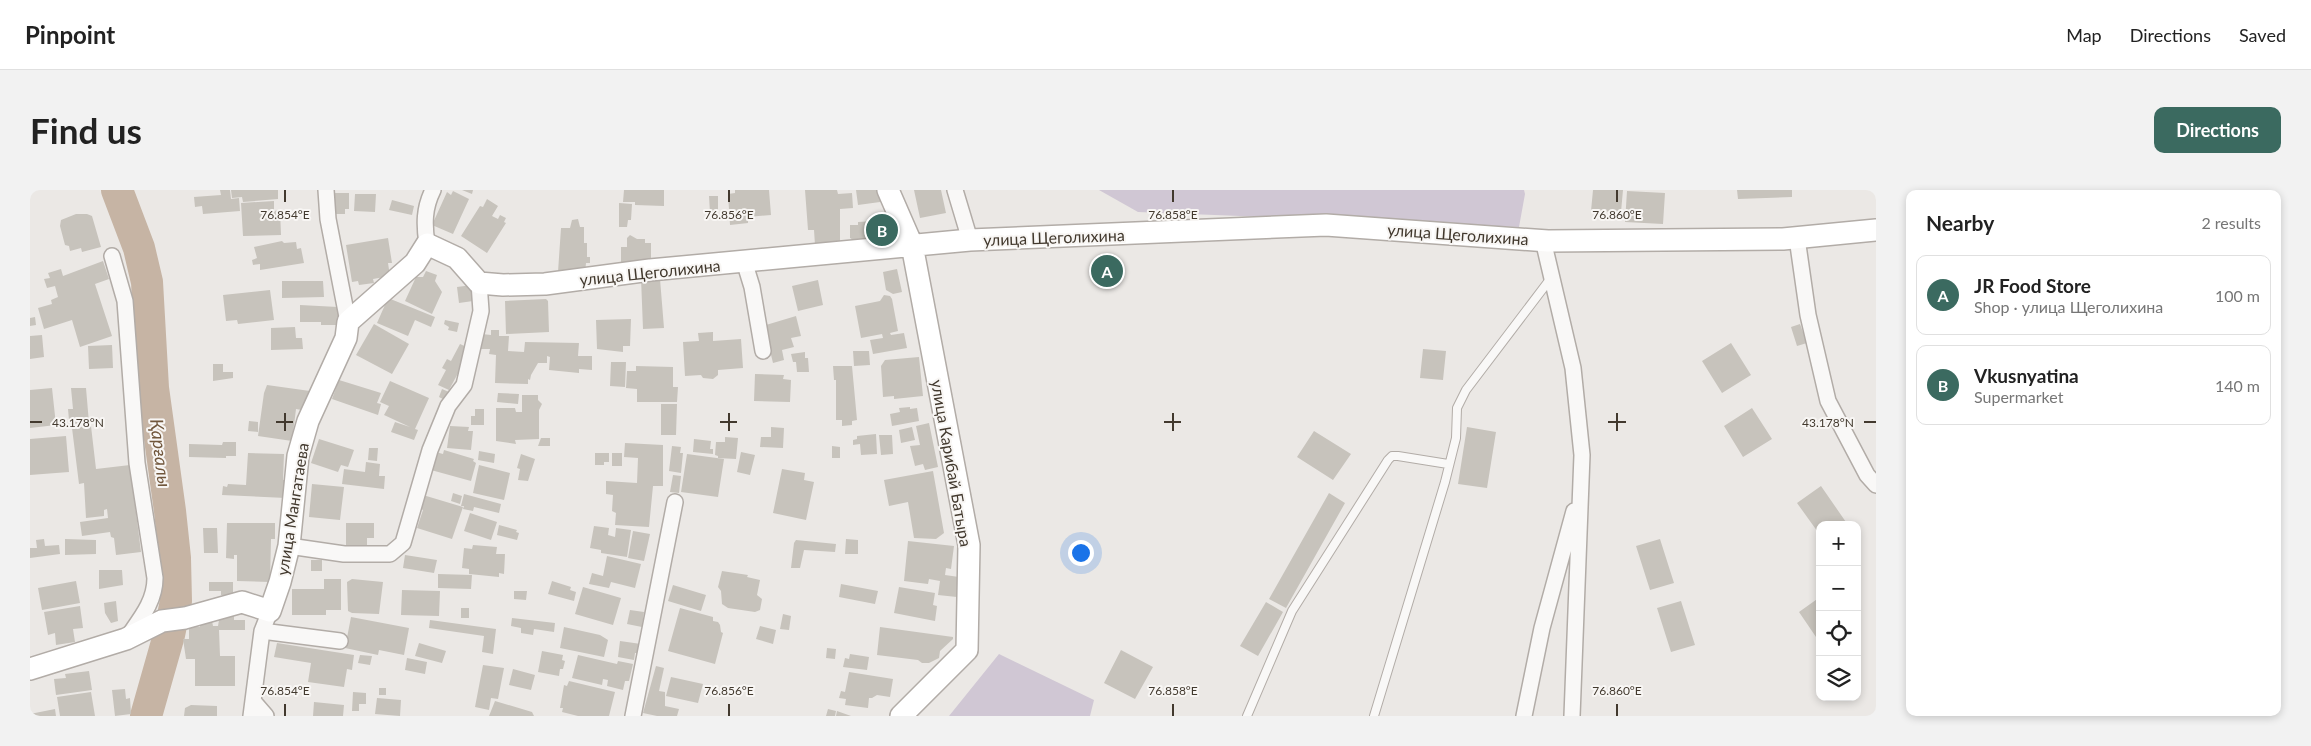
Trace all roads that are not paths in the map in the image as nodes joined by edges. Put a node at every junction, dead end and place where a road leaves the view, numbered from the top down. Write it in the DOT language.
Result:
graph roads {
  1 [pos="326,190"];
  2 [pos="433,190"];
  3 [pos="888,190"];
  4 [pos="955,190"];
  5 [pos="1876,230"];
  6 [pos="1797,238"];
  7 [pos="970,240"];
  8 [pos="1544,240"];
  9 [pos="427,244"];
  10 [pos="912,245"];
  11 [pos="112,256"];
  12 [pos="744,261"];
  13 [pos="1553,276"];
  14 [pos="479,283"];
  15 [pos="348,322"];
  16 [pos="763,352"];
  17 [pos="1448,464"];
  18 [pos="1581,486"];
  19 [pos="1876,486"];
  20 [pos="675,502"];
  21 [pos="289,546"];
  22 [pos="270,611"];
  23 [pos="262,630"];
  24 [pos="126,639"];
  25 [pos="340,641"];
  26 [pos="30,669"];
  27 [pos="252,709"];
  28 [pos="266,716"];
  29 [pos="633,716"];
  30 [pos="901,716"];
  31 [pos="1247,716"];
  32 [pos="1374,716"];
  33 [pos="1524,716"];
  34 [pos="1572,716"];
  1 -- 15 [label="street, улица Мангатаева"];
  2 -- 9 [label="street"];
  3 -- 10 [label="street, улица Карибай Батыра"];
  4 -- 7 [label="street"];
  5 -- 6 [label="street, улица Щеголихина"];
  6 -- 8 [label="street, улица Щеголихина"];
  6 -- 19 [label="street"];
  7 -- 8 [label="street, улица Щеголихина"];
  7 -- 10 [label="street, улица Щеголихина"];
  8 -- 13 [label="street"];
  9 -- 14 [label="street"];
  9 -- 15 [label="street"];
  10 -- 12 [label="street, улица Щеголихина"];
  10 -- 30 [label="street, улица Карибай Батыра"];
  11 -- 24 [label="street"];
  12 -- 14 [label="street, улица Щеголихина"];
  12 -- 16 [label="street"];
  13 -- 17 [label="lane"];
  13 -- 18 [label="street"];
  14 -- 21 [label="street"];
  15 -- 21 [label="street, улица Мангатаева"];
  17 -- 31 [label="lane"];
  17 -- 32 [label="lane"];
  18 -- 33 [label="street"];
  18 -- 34 [label="street"];
  20 -- 29 [label="street"];
  21 -- 22 [label="street, улица Мангатаева"];
  22 -- 23 [label="street, улица Мангатаева"];
  22 -- 24 [label="street"];
  23 -- 25 [label="street"];
  23 -- 27 [label="street, улица Мангатаева"];
  24 -- 26 [label="street"];
  27 -- 28 [label="street"];
}
